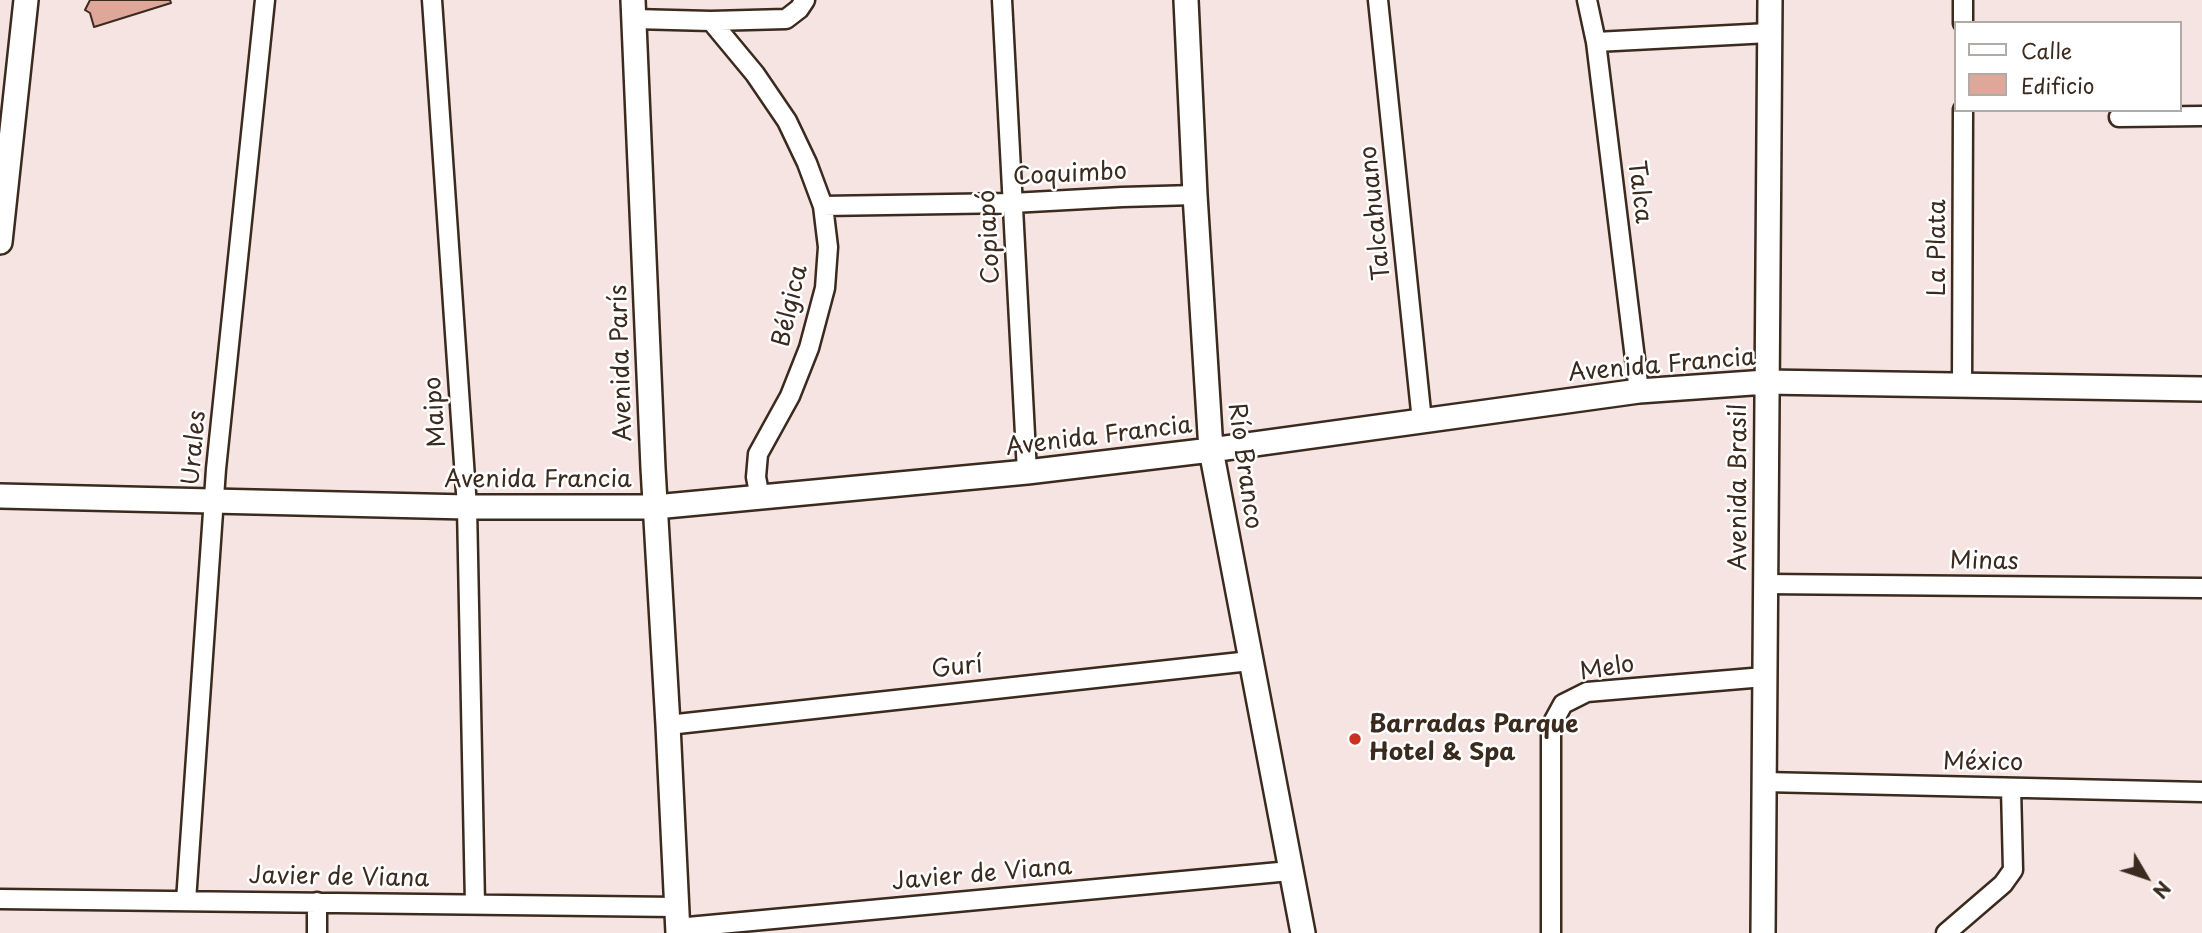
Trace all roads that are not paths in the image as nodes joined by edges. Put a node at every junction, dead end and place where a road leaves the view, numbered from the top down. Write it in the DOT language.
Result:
graph roads {
  1 [pos="26,0"];
  2 [pos="265,0"];
  3 [pos="432,0"];
  4 [pos="805,0"];
  5 [pos="1002,0"];
  6 [pos="1186,0"];
  7 [pos="1378,0"];
  8 [pos="1587,0"];
  9 [pos="1770,0"];
  10 [pos="1963,0"];
  11 [pos="634,10"];
  12 [pos="711,21"];
  13 [pos="1963,21"];
  14 [pos="1769,33"];
  15 [pos="1596,42"];
  16 [pos="1963,112"];
  17 [pos="2119,117"];
  18 [pos="2202,117"];
  19 [pos="1195,195"];
  20 [pos="1012,203"];
  21 [pos="822,206"];
  22 [pos="0,242"];
  23 [pos="1766,382"];
  24 [pos="1962,385"];
  25 [pos="2202,388"];
  26 [pos="1639,391"];
  27 [pos="1422,421"];
  28 [pos="1211,450"];
  29 [pos="1027,472"];
  30 [pos="0,496"];
  31 [pos="760,498"];
  32 [pos="214,502"];
  33 [pos="467,507"];
  34 [pos="655,507"];
  35 [pos="1765,584"];
  36 [pos="2202,588"];
  37 [pos="1250,661"];
  38 [pos="1764,677"];
  39 [pos="668,725"];
  40 [pos="1764,782"];
  41 [pos="2011,788"];
  42 [pos="2202,792"];
  43 [pos="1290,870"];
  44 [pos="0,899"];
  45 [pos="186,901"];
  46 [pos="317,902"];
  47 [pos="475,904"];
  48 [pos="677,922"];
  49 [pos="317,933"];
  50 [pos="1303,933"];
  51 [pos="1551,933"];
  52 [pos="1763,933"];
  53 [pos="1946,933"];
  1 -- 22 [label="street"];
  2 -- 32 [label="street, Urales"];
  3 -- 33 [label="street, Maipo"];
  4 -- 12 [label="street"];
  5 -- 20 [label="street, Copiapó"];
  6 -- 19 [label="street, Río Branco"];
  7 -- 27 [label="street, Talcahuano"];
  8 -- 15 [label="street, Talca"];
  9 -- 14 [label="street, Avenida Brasil"];
  10 -- 13 [label="street"];
  11 -- 12 [label="street"];
  11 -- 34 [label="street, Avenida París"];
  12 -- 21 [label="street, Bélgica"];
  14 -- 15 [label="street"];
  14 -- 23 [label="street, Avenida Brasil"];
  15 -- 26 [label="street, Talca"];
  16 -- 24 [label="street, La Plata"];
  17 -- 18 [label="street"];
  19 -- 20 [label="street, Coquimbo"];
  19 -- 28 [label="street, Río Branco"];
  20 -- 21 [label="street, Coquimbo"];
  20 -- 29 [label="street, Copiapó"];
  21 -- 31 [label="street, Bélgica"];
  23 -- 24 [label="street, Avenida Francia"];
  23 -- 26 [label="street, Avenida Francia"];
  23 -- 35 [label="street, Avenida Brasil"];
  24 -- 25 [label="street, Avenida Francia"];
  26 -- 27 [label="street, Avenida Francia"];
  27 -- 28 [label="street, Avenida Francia"];
  28 -- 29 [label="street, Avenida Francia"];
  28 -- 37 [label="street, Río Branco"];
  29 -- 31 [label="street, Avenida Francia"];
  30 -- 32 [label="street, Avenida Francia"];
  31 -- 34 [label="street, Avenida Francia"];
  32 -- 33 [label="street, Avenida Francia"];
  32 -- 45 [label="street, Urales"];
  33 -- 34 [label="street, Avenida Francia"];
  33 -- 47 [label="street, Maipo"];
  34 -- 39 [label="street, Avenida París"];
  35 -- 36 [label="street, Minas"];
  35 -- 38 [label="street, Avenida Brasil"];
  37 -- 39 [label="street, Gurí"];
  37 -- 43 [label="street, Río Branco"];
  38 -- 40 [label="street, Avenida Brasil"];
  38 -- 51 [label="street, Melo"];
  39 -- 48 [label="street, Avenida París"];
  40 -- 41 [label="street, México"];
  40 -- 52 [label="street, Avenida Brasil"];
  41 -- 42 [label="street, México"];
  41 -- 53 [label="street"];
  43 -- 48 [label="street, Javier de Viana"];
  43 -- 50 [label="street, Río Branco"];
  44 -- 45 [label="street, Javier de Viana"];
  45 -- 46 [label="street, Javier de Viana"];
  46 -- 47 [label="street, Javier de Viana"];
  46 -- 49 [label="street"];
  47 -- 48 [label="street, Javier de Viana"];
}
